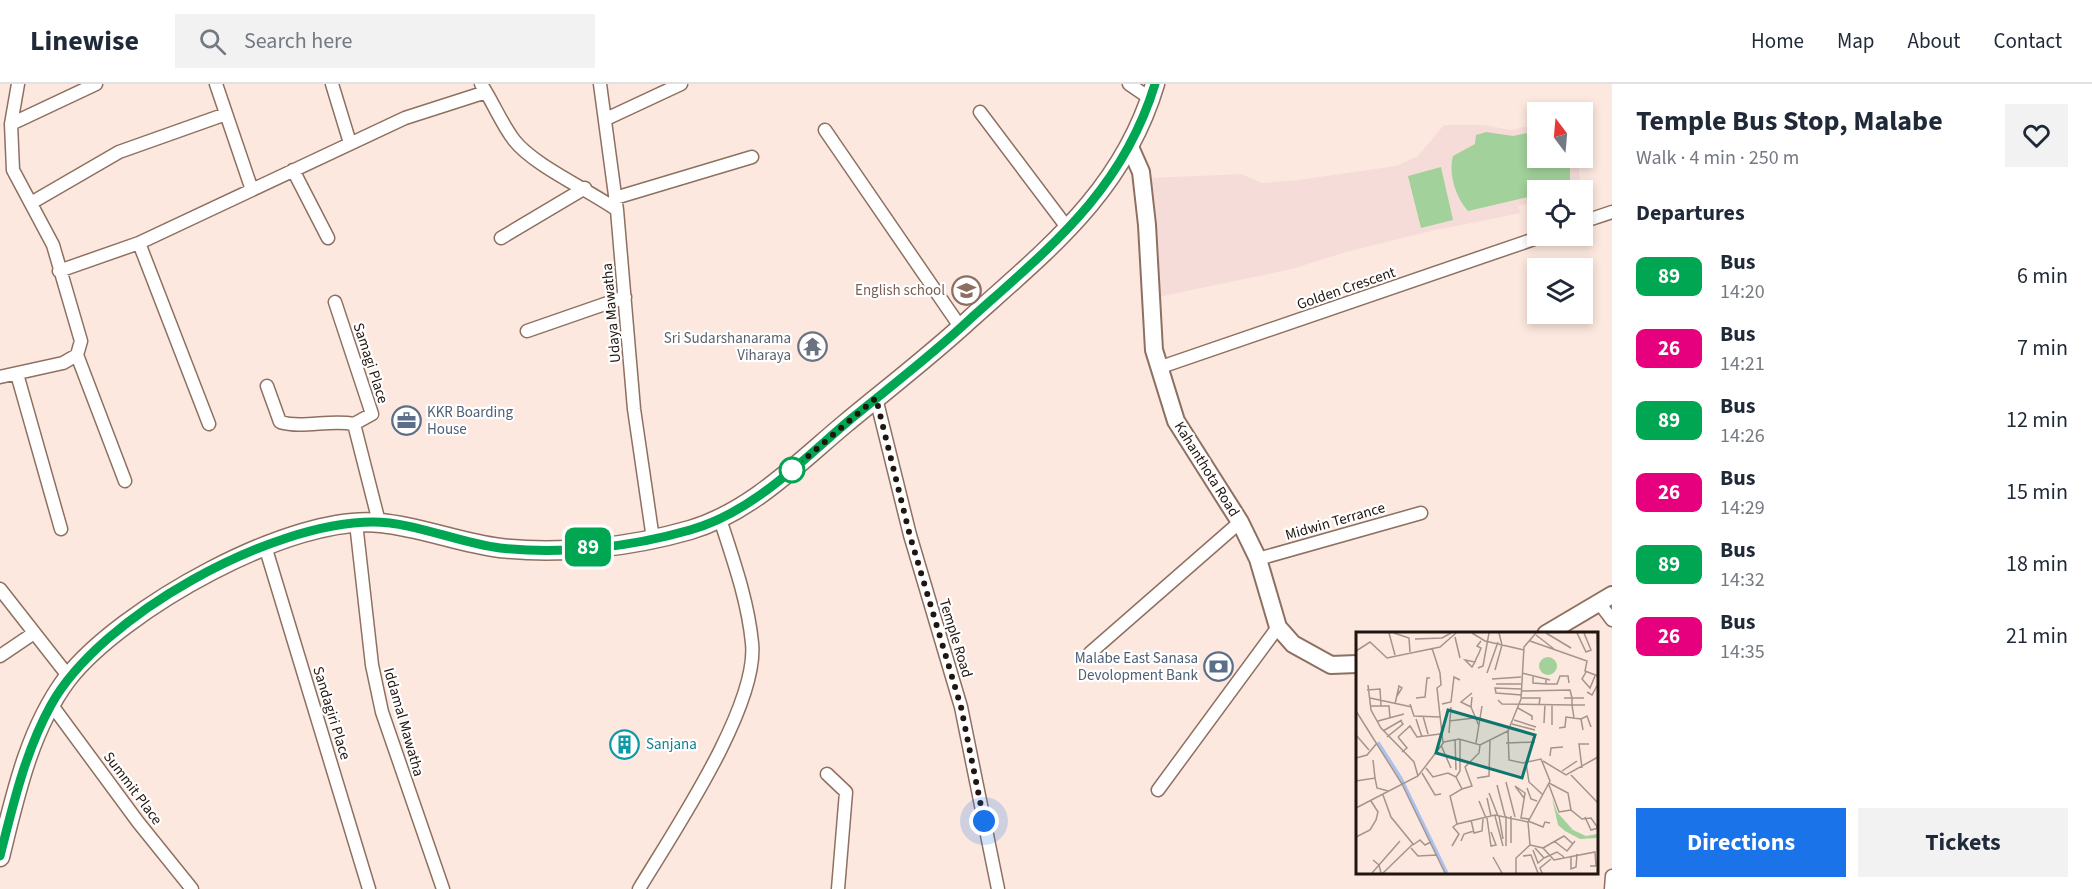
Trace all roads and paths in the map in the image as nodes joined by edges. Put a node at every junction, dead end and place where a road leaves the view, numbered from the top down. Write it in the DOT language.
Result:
graph roads {
  1 [pos="18,84"];
  2 [pos="96,84"];
  3 [pos="216,84"];
  4 [pos="332,84"];
  5 [pos="600,84"];
  6 [pos="681,84"];
  7 [pos="1130,84"];
  8 [pos="483,88"];
  9 [pos="1153,92"];
  10 [pos="980,112"];
  11 [pos="226,114"];
  12 [pos="606,118"];
  13 [pos="11,124"];
  14 [pos="825,130"];
  15 [pos="350,143"];
  16 [pos="1131,147"];
  17 [pos="752,157"];
  18 [pos="293,170"];
  19 [pos="585,188"];
  20 [pos="252,190"];
  21 [pos="31,203"];
  22 [pos="616,204"];
  23 [pos="1612,212"];
  24 [pos="1593,218"];
  25 [pos="1069,230"];
  26 [pos="328,238"];
  27 [pos="501,238"];
  28 [pos="1527,241"];
  29 [pos="139,243"];
  30 [pos="59,271"];
  31 [pos="625,297"];
  32 [pos="335,302"];
  33 [pos="961,328"];
  34 [pos="526,331"];
  35 [pos="77,355"];
  36 [pos="1158,368"];
  37 [pos="17,374"];
  38 [pos="0,378"];
  39 [pos="267,386"];
  40 [pos="876,398"];
  41 [pos="209,424"];
  42 [pos="354,424"];
  43 [pos="125,482"];
  44 [pos="1421,513"];
  45 [pos="720,519"];
  46 [pos="379,522"];
  47 [pos="1240,522"];
  48 [pos="356,523"];
  49 [pos="61,529"];
  50 [pos="653,539"];
  51 [pos="265,546"];
  52 [pos="1258,559"];
  53 [pos="0,589"];
  54 [pos="1606,600"];
  55 [pos="1612,620"];
  56 [pos="1278,627"];
  57 [pos="1552,632"];
  58 [pos="33,633"];
  59 [pos="1090,653"];
  60 [pos="0,656"];
  61 [pos="1356,664"];
  62 [pos="69,677"];
  63 [pos="51,704"];
  64 [pos="827,774"];
  65 [pos="1158,790"];
  66 [pos="3,833"];
  67 [pos="0,856"];
  68 [pos="1612,876"];
  69 [pos="192,889"];
  70 [pos="369,889"];
  71 [pos="443,889"];
  72 [pos="639,889"];
  73 [pos="838,889"];
  74 [pos="998,889"];
  75 [pos="1611,889"];
  1 -- 13 [label="street"];
  2 -- 13 [label="street"];
  3 -- 11 [label="street"];
  4 -- 15 [label="street"];
  5 -- 12 [label="street, Udaya Mawatha"];
  6 -- 12 [label="street"];
  7 -- 9 [label="street"];
  8 -- 15 [label="street"];
  8 -- 19 [label="street"];
  9 -- 16 [label="main road"];
  10 -- 25 [label="street"];
  11 -- 20 [label="street"];
  11 -- 21 [label="street"];
  12 -- 22 [label="street, Udaya Mawatha"];
  13 -- 21 [label="street"];
  14 -- 33 [label="street"];
  15 -- 18 [label="street"];
  16 -- 25 [label="main road"];
  16 -- 36 [label="main road, Kahanthota Road"];
  17 -- 22 [label="street"];
  18 -- 20 [label="street"];
  18 -- 26 [label="street"];
  19 -- 22 [label="street"];
  19 -- 27 [label="street"];
  20 -- 29 [label="street"];
  21 -- 30 [label="street"];
  22 -- 31 [label="street, Udaya Mawatha"];
  23 -- 24 [label="street"];
  25 -- 33 [label="main road"];
  28 -- 36 [label="street, Golden Crescent"];
  29 -- 30 [label="street"];
  29 -- 41 [label="street"];
  30 -- 35 [label="street"];
  31 -- 34 [label="street"];
  31 -- 50 [label="street, Udaya Mawatha"];
  32 -- 42 [label="street, Samagi Place"];
  33 -- 40 [label="main road"];
  35 -- 37 [label="street"];
  35 -- 43 [label="street"];
  36 -- 47 [label="main road, Kahanthota Road"];
  37 -- 38 [label="street"];
  37 -- 49 [label="street"];
  39 -- 42 [label="street"];
  40 -- 45 [label="main road"];
  40 -- 74 [label="street, Temple Road"];
  42 -- 46 [label="street"];
  44 -- 52 [label="street, Midwin Terrance"];
  45 -- 50 [label="main road"];
  45 -- 72 [label="street"];
  46 -- 48 [label="main road"];
  46 -- 50 [label="main road"];
  47 -- 52 [label="main road, Kahanthota Road"];
  47 -- 59 [label="street"];
  48 -- 51 [label="main road"];
  48 -- 71 [label="street, Iddamal Mawatha"];
  51 -- 62 [label="main road"];
  51 -- 70 [label="street, Sandagiri Place"];
  52 -- 56 [label="main road, Kahanthota Road"];
  53 -- 58 [label="street"];
  54 -- 55 [label="street"];
  54 -- 57 [label="main road"];
  56 -- 61 [label="main road, Kahanthota Road"];
  56 -- 65 [label="street"];
  58 -- 60 [label="street"];
  58 -- 62 [label="street"];
  62 -- 63 [label="main road"];
  63 -- 66 [label="main road"];
  63 -- 69 [label="street, Summit Place"];
  64 -- 73 [label="street"];
  66 -- 67 [label="main road"];
  68 -- 75 [label="street"];
}
